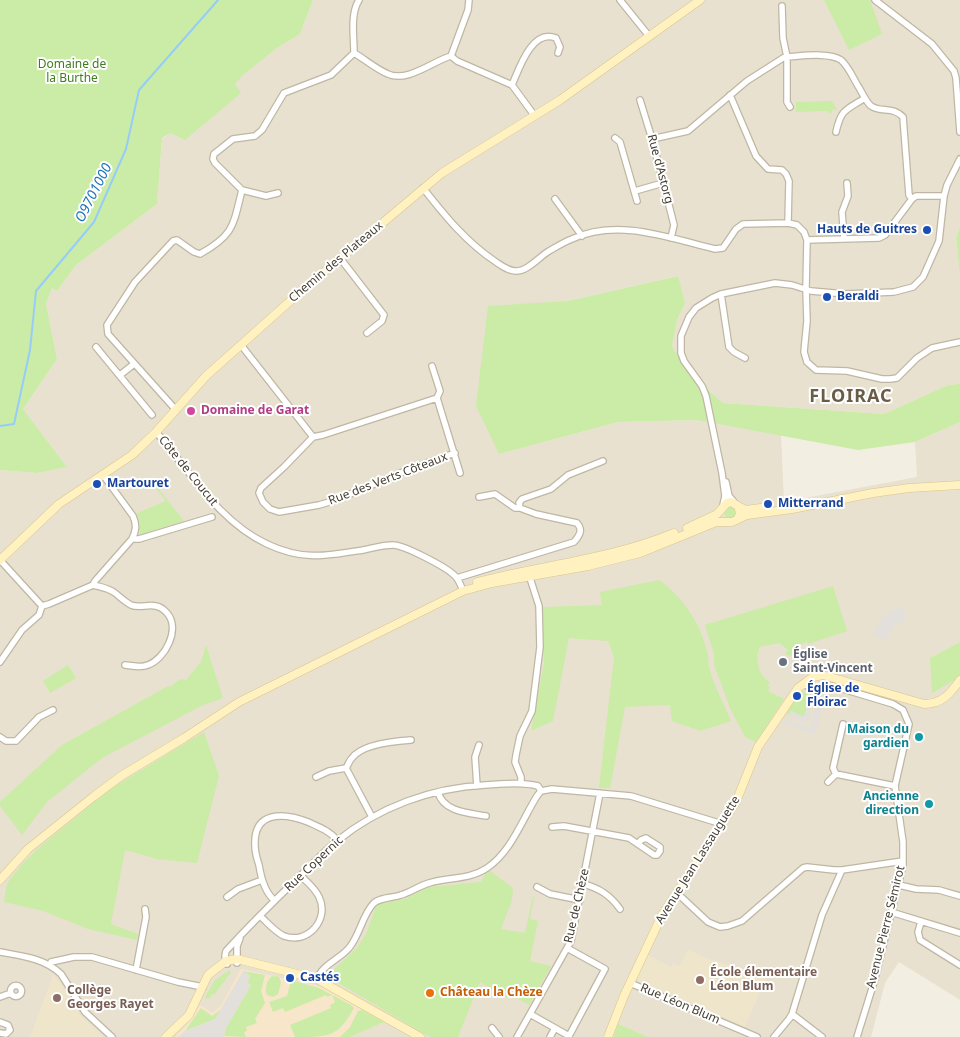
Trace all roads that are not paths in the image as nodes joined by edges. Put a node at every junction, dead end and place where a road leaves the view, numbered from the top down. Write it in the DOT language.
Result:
graph roads {
  1 [pos="359,0"];
  2 [pos="468,0"];
  3 [pos="620,0"];
  4 [pos="700,0"];
  5 [pos="875,0"];
  6 [pos="782,6"];
  7 [pos="649,36"];
  8 [pos="354,53"];
  9 [pos="558,53"];
  10 [pos="451,56"];
  11 [pos="787,57"];
  12 [pos="512,85"];
  13 [pos="730,95"];
  14 [pos="865,98"];
  15 [pos="640,100"];
  16 [pos="790,106"];
  17 [pos="534,116"];
  18 [pos="836,132"];
  19 [pos="960,132"];
  20 [pos="615,138"];
  21 [pos="652,139"];
  22 [pos="960,159"];
  23 [pos="663,183"];
  24 [pos="847,183"];
  25 [pos="423,188"];
  26 [pos="242,190"];
  27 [pos="635,191"];
  28 [pos="278,193"];
  29 [pos="944,196"];
  30 [pos="555,199"];
  31 [pos="912,199"];
  32 [pos="637,201"];
  33 [pos="788,223"];
  34 [pos="582,236"];
  35 [pos="671,238"];
  36 [pos="844,239"];
  37 [pos="807,240"];
  38 [pos="340,258"];
  39 [pos="806,289"];
  40 [pos="721,294"];
  41 [pos="367,333"];
  42 [pos="960,342"];
  43 [pos="241,345"];
  44 [pos="96,347"];
  45 [pos="746,358"];
  46 [pos="134,364"];
  47 [pos="432,366"];
  48 [pos="120,375"];
  49 [pos="437,398"];
  50 [pos="176,410"];
  51 [pos="152,415"];
  52 [pos="156,432"];
  53 [pos="313,437"];
  54 [pos="455,453"];
  55 [pos="604,461"];
  56 [pos="460,473"];
  57 [pos="722,474"];
  58 [pos="103,475"];
  59 [pos="960,481"];
  60 [pos="960,485"];
  61 [pos="479,497"];
  62 [pos="737,505"];
  63 [pos="520,508"];
  64 [pos="722,508"];
  65 [pos="212,517"];
  66 [pos="738,519"];
  67 [pos="725,522"];
  68 [pos="132,539"];
  69 [pos="0,560"];
  70 [pos="528,574"];
  71 [pos="457,578"];
  72 [pos="93,585"];
  73 [pos="462,589"];
  74 [pos="42,606"];
  75 [pos="0,662"];
  76 [pos="125,665"];
  77 [pos="960,680"];
  78 [pos="804,683"];
  79 [pos="53,710"];
  80 [pos="843,724"];
  81 [pos="0,737"];
  82 [pos="412,740"];
  83 [pos="479,745"];
  84 [pos="346,768"];
  85 [pos="836,774"];
  86 [pos="316,777"];
  87 [pos="828,782"];
  88 [pos="521,783"];
  89 [pos="477,786"];
  90 [pos="895,786"];
  91 [pos="542,791"];
  92 [pos="438,792"];
  93 [pos="600,793"];
  94 [pos="486,816"];
  95 [pos="372,817"];
  96 [pos="722,824"];
  97 [pos="552,827"];
  98 [pos="593,831"];
  99 [pos="337,840"];
  100 [pos="638,844"];
  101 [pos="903,861"];
  102 [pos="842,870"];
  103 [pos="300,876"];
  104 [pos="0,880"];
  105 [pos="262,880"];
  106 [pos="583,884"];
  107 [pos="898,885"];
  108 [pos="537,887"];
  109 [pos="676,893"];
  110 [pos="960,896"];
  111 [pos="227,897"];
  112 [pos="274,900"];
  113 [pos="580,900"];
  114 [pos="145,909"];
  115 [pos="620,909"];
  116 [pos="890,912"];
  117 [pos="260,916"];
  118 [pos="921,922"];
  119 [pos="960,933"];
  120 [pos="241,936"];
  121 [pos="567,948"];
  122 [pos="0,952"];
  123 [pos="237,961"];
  124 [pos="227,962"];
  125 [pos="50,965"];
  126 [pos="960,965"];
  127 [pos="136,970"];
  128 [pos="317,979"];
  129 [pos="630,983"];
  130 [pos="203,987"];
  131 [pos="11,993"];
  132 [pos="0,997"];
  133 [pos="530,1014"];
  134 [pos="792,1014"];
  135 [pos="0,1022"];
  136 [pos="492,1028"];
  137 [pos="555,1028"];
  138 [pos="0,1033"];
  139 [pos="568,1036"];
  140 [pos="112,1037"];
  141 [pos="166,1037"];
  142 [pos="420,1037"];
  143 [pos="499,1037"];
  144 [pos="517,1037"];
  145 [pos="550,1037"];
  146 [pos="608,1037"];
  147 [pos="757,1037"];
  148 [pos="774,1037"];
  149 [pos="822,1037"];
  150 [pos="857,1037"];
  1 -- 8 [label="street"];
  2 -- 10 [label="street"];
  3 -- 7 [label="street"];
  4 -- 7 [label="street, Chemin des Plateaux"];
  5 -- 19 [label="street"];
  6 -- 11 [label="street"];
  7 -- 17 [label="street, Chemin des Plateaux"];
  8 -- 10 [label="street"];
  8 -- 26 [label="street"];
  9 -- 12 [label="street"];
  10 -- 12 [label="street"];
  11 -- 13 [label="street"];
  11 -- 14 [label="street"];
  11 -- 16 [label="street"];
  12 -- 17 [label="street"];
  13 -- 21 [label="street"];
  13 -- 33 [label="street"];
  14 -- 18 [label="street"];
  14 -- 31 [label="street"];
  15 -- 21 [label="street, Rue d'Astorg"];
  17 -- 25 [label="street, Chemin des Plateaux"];
  20 -- 27 [label="street"];
  21 -- 23 [label="street, Rue d'Astorg"];
  22 -- 29 [label="street"];
  23 -- 27 [label="street"];
  23 -- 35 [label="street, Rue d'Astorg"];
  24 -- 36 [label="street"];
  25 -- 34 [label="street"];
  25 -- 38 [label="street, Chemin des Plateaux"];
  26 -- 28 [label="street"];
  26 -- 46 [label="street"];
  27 -- 32 [label="street"];
  29 -- 31 [label="street"];
  29 -- 39 [label="street"];
  30 -- 34 [label="street"];
  31 -- 36 [label="street"];
  33 -- 35 [label="street"];
  33 -- 37 [label="street"];
  34 -- 35 [label="street"];
  36 -- 37 [label="street"];
  37 -- 39 [label="street"];
  38 -- 41 [label="street"];
  38 -- 43 [label="street, Chemin des Plateaux"];
  39 -- 40 [label="street"];
  39 -- 42 [label="street"];
  40 -- 45 [label="street"];
  40 -- 57 [label="street"];
  43 -- 50 [label="street, Chemin des Plateaux"];
  43 -- 53 [label="street"];
  44 -- 48 [label="street"];
  46 -- 48 [label="street"];
  46 -- 50 [label="street"];
  47 -- 49 [label="street, Rue des Verts Côteaux"];
  48 -- 51 [label="street"];
  49 -- 53 [label="street"];
  49 -- 54 [label="street, Rue des Verts Côteaux"];
  50 -- 52 [label="street, Chemin des Plateaux"];
  52 -- 58 [label="street, Chemin des Plateaux"];
  52 -- 71 [label="street, Côte de Coucut"];
  53 -- 54 [label="street, Rue des Verts Côteaux"];
  54 -- 56 [label="street, Rue des Verts Côteaux"];
  55 -- 63 [label="street"];
  57 -- 62 [label="street"];
  57 -- 64 [label="street"];
  58 -- 68 [label="street"];
  58 -- 69 [label="street, Chemin des Plateaux"];
  59 -- 62 [label="street"];
  60 -- 66 [label="street"];
  61 -- 63 [label="street"];
  62 -- 64 [label="street"];
  62 -- 66 [label="street"];
  63 -- 71 [label="street"];
  64 -- 67 [label="street"];
  64 -- 70 [label="street"];
  65 -- 68 [label="street"];
  66 -- 67 [label="street"];
  67 -- 70 [label="street"];
  68 -- 72 [label="street"];
  69 -- 74 [label="street"];
  70 -- 73 [label="street"];
  70 -- 88 [label="street"];
  71 -- 73 [label="street"];
  72 -- 74 [label="street"];
  72 -- 76 [label="street"];
  73 -- 104 [label="street"];
  74 -- 75 [label="street"];
  77 -- 78 [label="street"];
  78 -- 90 [label="street"];
  78 -- 96 [label="street, Avenue Jean Lassauguette"];
  79 -- 81 [label="street"];
  80 -- 85 [label="street"];
  82 -- 84 [label="street"];
  83 -- 89 [label="street"];
  84 -- 86 [label="street"];
  84 -- 95 [label="street"];
  85 -- 87 [label="street"];
  85 -- 90 [label="street"];
  88 -- 89 [label="street, Rue Copernic"];
  88 -- 91 [label="street, Rue Copernic"];
  89 -- 92 [label="street, Rue Copernic"];
  90 -- 101 [label="street, Avenue Pierre Sémirot"];
  91 -- 93 [label="street"];
  91 -- 128 [label="street"];
  92 -- 94 [label="street"];
  92 -- 95 [label="street, Rue Copernic"];
  93 -- 96 [label="street"];
  93 -- 98 [label="street, Rue de Chèze"];
  95 -- 99 [label="street, Rue Copernic"];
  96 -- 109 [label="street, Avenue Jean Lassauguette"];
  97 -- 98 [label="street"];
  98 -- 100 [label="street"];
  98 -- 106 [label="street, Rue de Chèze"];
  99 -- 103 [label="street, Rue Copernic"];
  99 -- 105 [label="street"];
  101 -- 102 [label="street"];
  101 -- 107 [label="street, Avenue Pierre Sémirot"];
  102 -- 109 [label="street"];
  102 -- 134 [label="street"];
  103 -- 112 [label="street, Rue Copernic"];
  103 -- 117 [label="street"];
  105 -- 111 [label="street"];
  105 -- 112 [label="street"];
  106 -- 113 [label="street, Rue de Chèze"];
  106 -- 115 [label="street"];
  107 -- 110 [label="street"];
  107 -- 116 [label="street, Avenue Pierre Sémirot"];
  108 -- 113 [label="street"];
  109 -- 129 [label="street, Avenue Jean Lassauguette"];
  112 -- 117 [label="street, Rue Copernic"];
  113 -- 121 [label="street, Rue de Chèze"];
  114 -- 127 [label="street"];
  116 -- 118 [label="street"];
  116 -- 150 [label="street, Avenue Pierre Sémirot"];
  117 -- 120 [label="street, Rue Copernic"];
  118 -- 119 [label="street"];
  118 -- 126 [label="street"];
  120 -- 123 [label="street"];
  120 -- 124 [label="street, Rue Copernic"];
  121 -- 133 [label="street, Rue de Chèze"];
  121 -- 139 [label="street"];
  122 -- 125 [label="street"];
  123 -- 124 [label="street"];
  123 -- 128 [label="street"];
  124 -- 130 [label="street"];
  125 -- 127 [label="street"];
  125 -- 140 [label="street"];
  127 -- 130 [label="street"];
  128 -- 142 [label="street"];
  129 -- 146 [label="street, Avenue Jean Lassauguette"];
  129 -- 147 [label="street, Rue Léon Blum"];
  130 -- 141 [label="street"];
  131 -- 132 [label="street"];
  133 -- 137 [label="street"];
  133 -- 144 [label="street, Rue de Chèze"];
  134 -- 148 [label="street"];
  134 -- 149 [label="street"];
  135 -- 138 [label="street"];
  136 -- 143 [label="street"];
  137 -- 139 [label="street"];
  137 -- 145 [label="street"];
}
